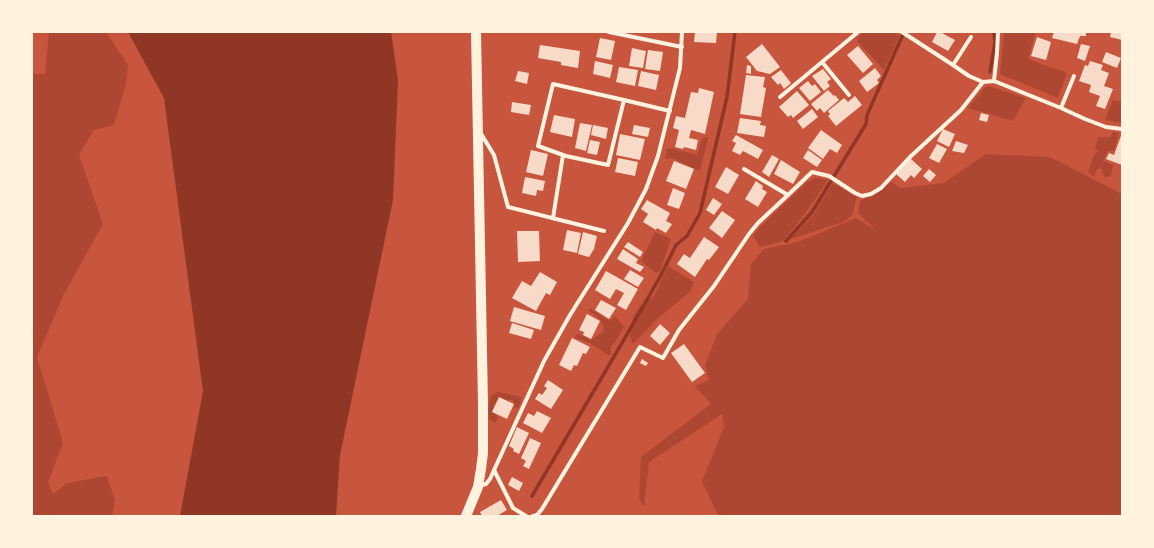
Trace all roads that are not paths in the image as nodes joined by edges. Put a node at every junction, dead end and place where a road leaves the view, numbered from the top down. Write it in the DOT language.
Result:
graph roads {
  1 [pos="476,32"];
  2 [pos="609,32"];
  3 [pos="682,32"];
  4 [pos="858,32"];
  5 [pos="902,32"];
  6 [pos="998,32"];
  7 [pos="971,38"];
  8 [pos="682,47"];
  9 [pos="822,62"];
  10 [pos="953,65"];
  11 [pos="1074,76"];
  12 [pos="994,80"];
  13 [pos="983,82"];
  14 [pos="849,94"];
  15 [pos="780,97"];
  16 [pos="624,100"];
  17 [pos="1061,108"];
  18 [pos="670,111"];
  19 [pos="478,129"];
  20 [pos="1122,129"];
  21 [pos="563,155"];
  22 [pos="744,169"];
  23 [pos="788,195"];
  24 [pos="553,218"];
  25 [pos="604,231"];
  26 [pos="494,470"];
  27 [pos="478,486"];
  28 [pos="466,516"];
  29 [pos="526,516"];
  30 [pos="533,516"];
  1 -- 19 [label="main road"];
  2 -- 8 [label="street"];
  3 -- 8 [label="street"];
  4 -- 9 [label="street"];
  5 -- 10 [label="street"];
  6 -- 12 [label="street"];
  7 -- 10 [label="street"];
  8 -- 18 [label="street"];
  9 -- 14 [label="street"];
  9 -- 15 [label="street"];
  10 -- 13 [label="street"];
  11 -- 17 [label="street"];
  12 -- 13 [label="street"];
  12 -- 17 [label="street"];
  13 -- 23 [label="street"];
  16 -- 18 [label="street"];
  16 -- 21 [label="street"];
  16 -- 21 [label="street"];
  17 -- 20 [label="street"];
  18 -- 26 [label="street"];
  19 -- 24 [label="street"];
  19 -- 27 [label="main road"];
  21 -- 24 [label="street"];
  22 -- 23 [label="street"];
  23 -- 30 [label="street"];
  24 -- 25 [label="street"];
  26 -- 27 [label="street"];
  26 -- 29 [label="street"];
  27 -- 28 [label="main road"];
}
